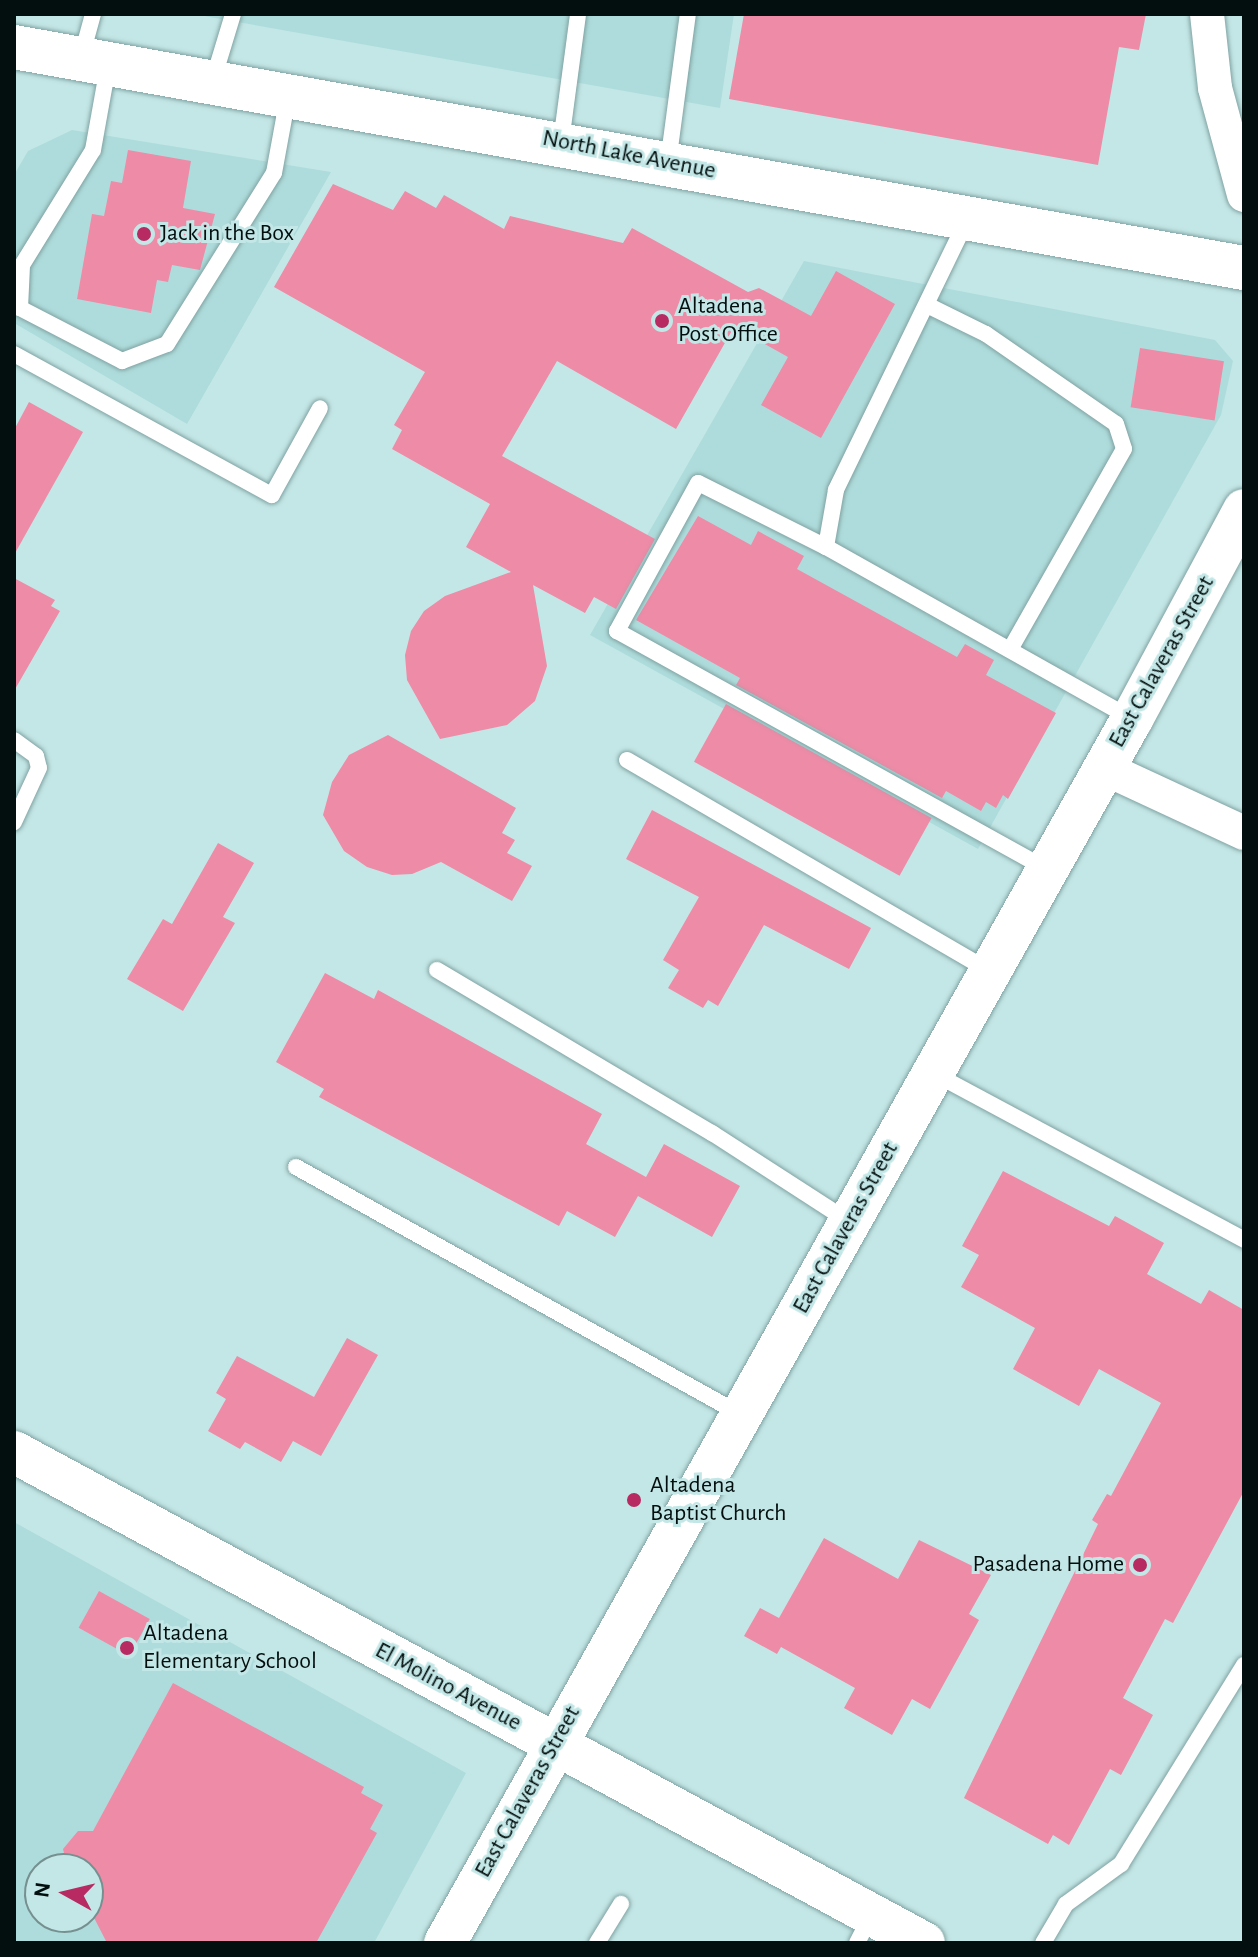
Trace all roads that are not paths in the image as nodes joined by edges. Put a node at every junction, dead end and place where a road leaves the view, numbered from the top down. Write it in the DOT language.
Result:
graph roads {
  1 [pos="93,14"];
  2 [pos="233,14"];
  3 [pos="578,14"];
  4 [pos="688,14"];
  5 [pos="1207,14"];
  6 [pos="14,47"];
  7 [pos="94,62"];
  8 [pos="213,81"];
  9 [pos="288,95"];
  10 [pos="561,142"];
  11 [pos="668,163"];
  12 [pos="1244,195"];
  13 [pos="969,216"];
  14 [pos="1244,268"];
  15 [pos="927,305"];
  16 [pos="17,306"];
  17 [pos="14,354"];
  18 [pos="320,408"];
  19 [pos="1244,510"];
  20 [pos="826,547"];
  21 [pos="1010,650"];
  22 [pos="1132,719"];
  23 [pos="14,740"];
  24 [pos="627,760"];
  25 [pos="1104,768"];
  26 [pos="14,822"];
  27 [pos="1244,833"];
  28 [pos="1048,869"];
  29 [pos="437,970"];
  30 [pos="991,972"];
  31 [pos="933,1074"];
  32 [pos="296,1167"];
  33 [pos="849,1222"];
  34 [pos="1244,1240"];
  35 [pos="741,1414"];
  36 [pos="14,1452"];
  37 [pos="1244,1665"];
  38 [pos="554,1745"];
  39 [pos="621,1904"];
  40 [pos="864,1929"];
  41 [pos="445,1943"];
  42 [pos="597,1943"];
  43 [pos="924,1943"];
  44 [pos="1043,1943"];
  1 -- 7 [label="lane"];
  2 -- 8 [label="lane"];
  3 -- 10 [label="lane"];
  4 -- 11 [label="lane"];
  5 -- 12 [label="street"];
  6 -- 7 [label="main road, North Lake Avenue"];
  7 -- 8 [label="main road, North Lake Avenue"];
  7 -- 16 [label="lane"];
  8 -- 9 [label="main road, North Lake Avenue"];
  9 -- 10 [label="main road, North Lake Avenue"];
  9 -- 16 [label="lane"];
  10 -- 11 [label="main road, North Lake Avenue"];
  11 -- 13 [label="main road, North Lake Avenue"];
  13 -- 14 [label="main road, North Lake Avenue"];
  13 -- 15 [label="lane"];
  15 -- 20 [label="lane"];
  15 -- 21 [label="lane"];
  17 -- 18 [label="lane"];
  19 -- 22 [label="street, East Calaveras Street"];
  20 -- 21 [label="lane"];
  20 -- 28 [label="lane"];
  21 -- 22 [label="lane"];
  22 -- 25 [label="street, East Calaveras Street"];
  23 -- 26 [label="lane"];
  24 -- 30 [label="lane"];
  25 -- 27 [label="street"];
  25 -- 28 [label="street, East Calaveras Street"];
  28 -- 30 [label="street, East Calaveras Street"];
  29 -- 33 [label="lane"];
  30 -- 31 [label="street, East Calaveras Street"];
  31 -- 33 [label="street, East Calaveras Street"];
  31 -- 34 [label="lane"];
  32 -- 35 [label="lane"];
  33 -- 35 [label="street, East Calaveras Street"];
  35 -- 38 [label="street, East Calaveras Street"];
  36 -- 38 [label="street, El Molino Avenue"];
  37 -- 44 [label="lane"];
  38 -- 40 [label="street, El Molino Avenue"];
  38 -- 41 [label="street, East Calaveras Street"];
  39 -- 42 [label="lane"];
  40 -- 43 [label="street, El Molino Avenue"];
}
